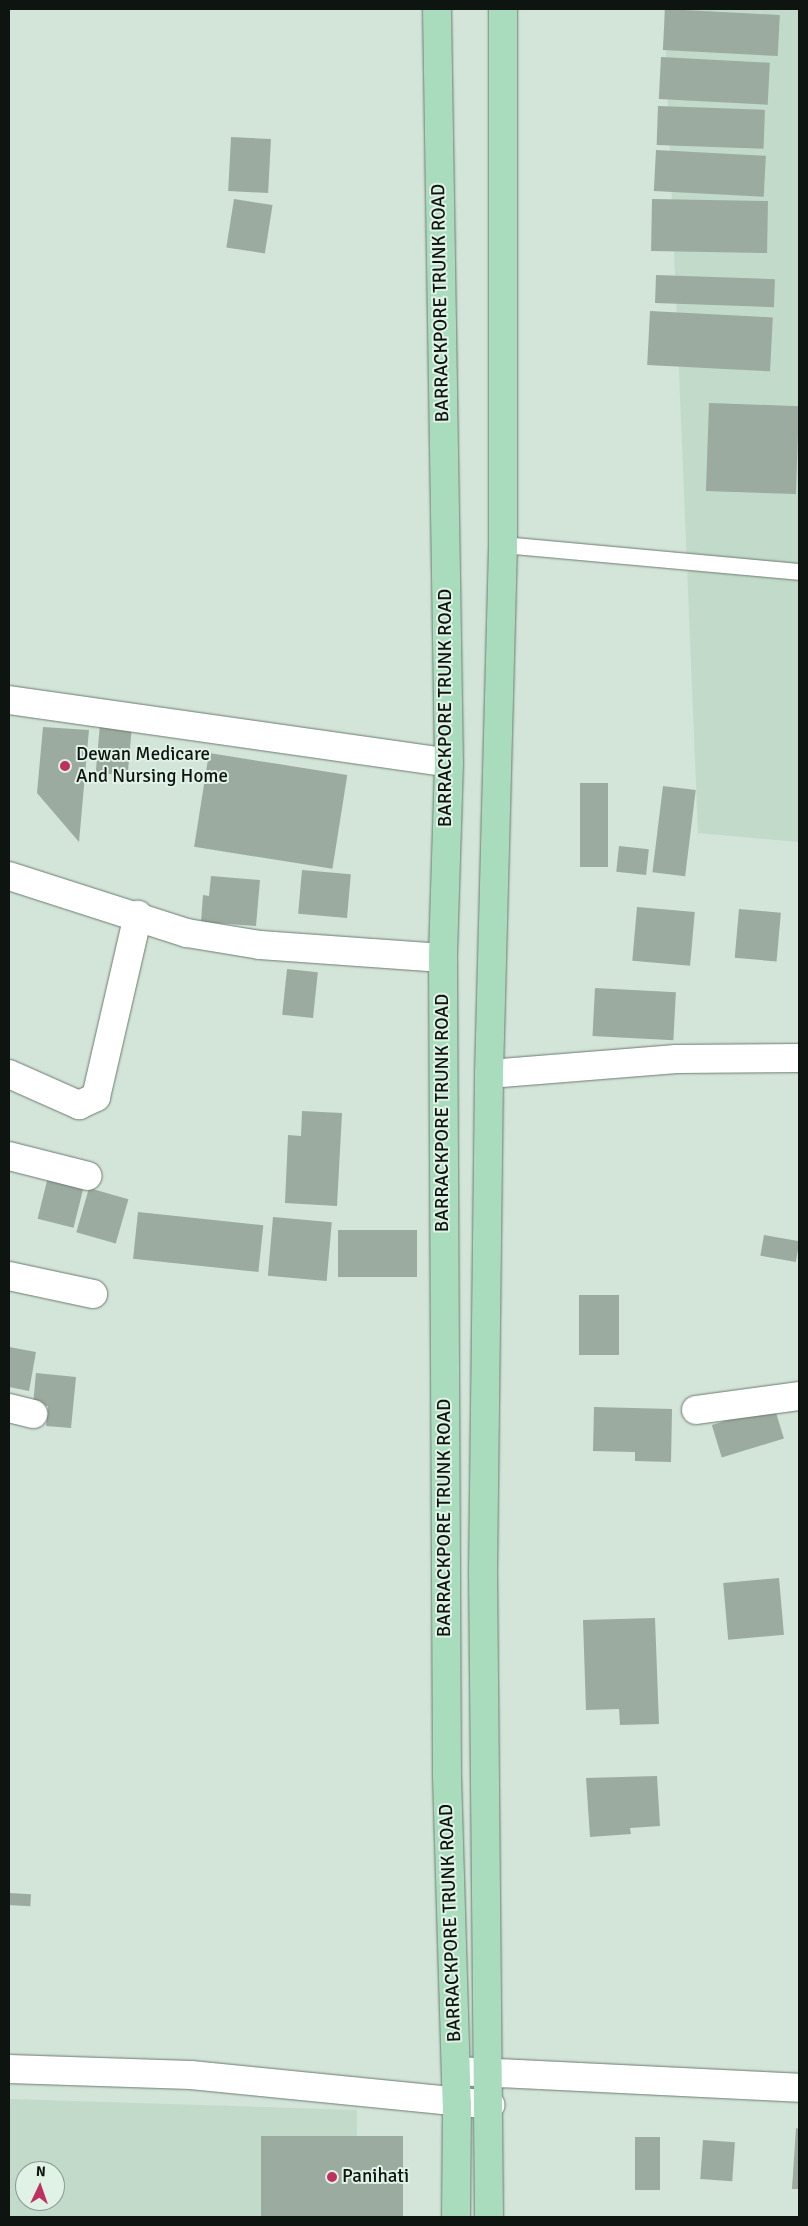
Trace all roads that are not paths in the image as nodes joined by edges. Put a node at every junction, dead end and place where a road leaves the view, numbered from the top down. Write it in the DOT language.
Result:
graph roads {
  1 [pos="437,9"];
  2 [pos="503,9"];
  3 [pos="503,545"];
  4 [pos="799,572"];
  5 [pos="9,700"];
  6 [pos="449,763"];
  7 [pos="9,876"];
  8 [pos="138,915"];
  9 [pos="443,958"];
  10 [pos="799,1058"];
  11 [pos="9,1074"];
  12 [pos="489,1074"];
  13 [pos="9,1156"];
  14 [pos="88,1176"];
  15 [pos="9,1276"];
  16 [pos="93,1294"];
  17 [pos="799,1396"];
  18 [pos="696,1410"];
  19 [pos="9,2069"];
  20 [pos="489,2070"];
  21 [pos="456,2072"];
  22 [pos="799,2088"];
  23 [pos="457,2104"];
  24 [pos="491,2105"];
  25 [pos="456,2217"];
  26 [pos="489,2217"];
  1 -- 6 [label="main road, BARRACKPORE TRUNK ROAD"];
  2 -- 3 [label="main road, BARRACKPORE TRUNK ROAD"];
  3 -- 4 [label="lane"];
  3 -- 12 [label="main road, BARRACKPORE TRUNK ROAD"];
  5 -- 6 [label="street"];
  6 -- 9 [label="main road, BARRACKPORE TRUNK ROAD"];
  7 -- 8 [label="street"];
  8 -- 9 [label="street"];
  8 -- 11 [label="street"];
  9 -- 21 [label="main road, BARRACKPORE TRUNK ROAD"];
  10 -- 12 [label="street"];
  12 -- 20 [label="main road, BARRACKPORE TRUNK ROAD"];
  13 -- 14 [label="street"];
  15 -- 16 [label="street"];
  17 -- 18 [label="street"];
  19 -- 23 [label="street"];
  20 -- 21 [label="street"];
  20 -- 22 [label="street"];
  20 -- 24 [label="main road, BARRACKPORE TRUNK ROAD"];
  21 -- 23 [label="main road, BARRACKPORE TRUNK ROAD"];
  23 -- 24 [label="street"];
  23 -- 25 [label="main road, BARRACKPORE TRUNK ROAD"];
  24 -- 26 [label="main road, BARRACKPORE TRUNK ROAD"];
}
